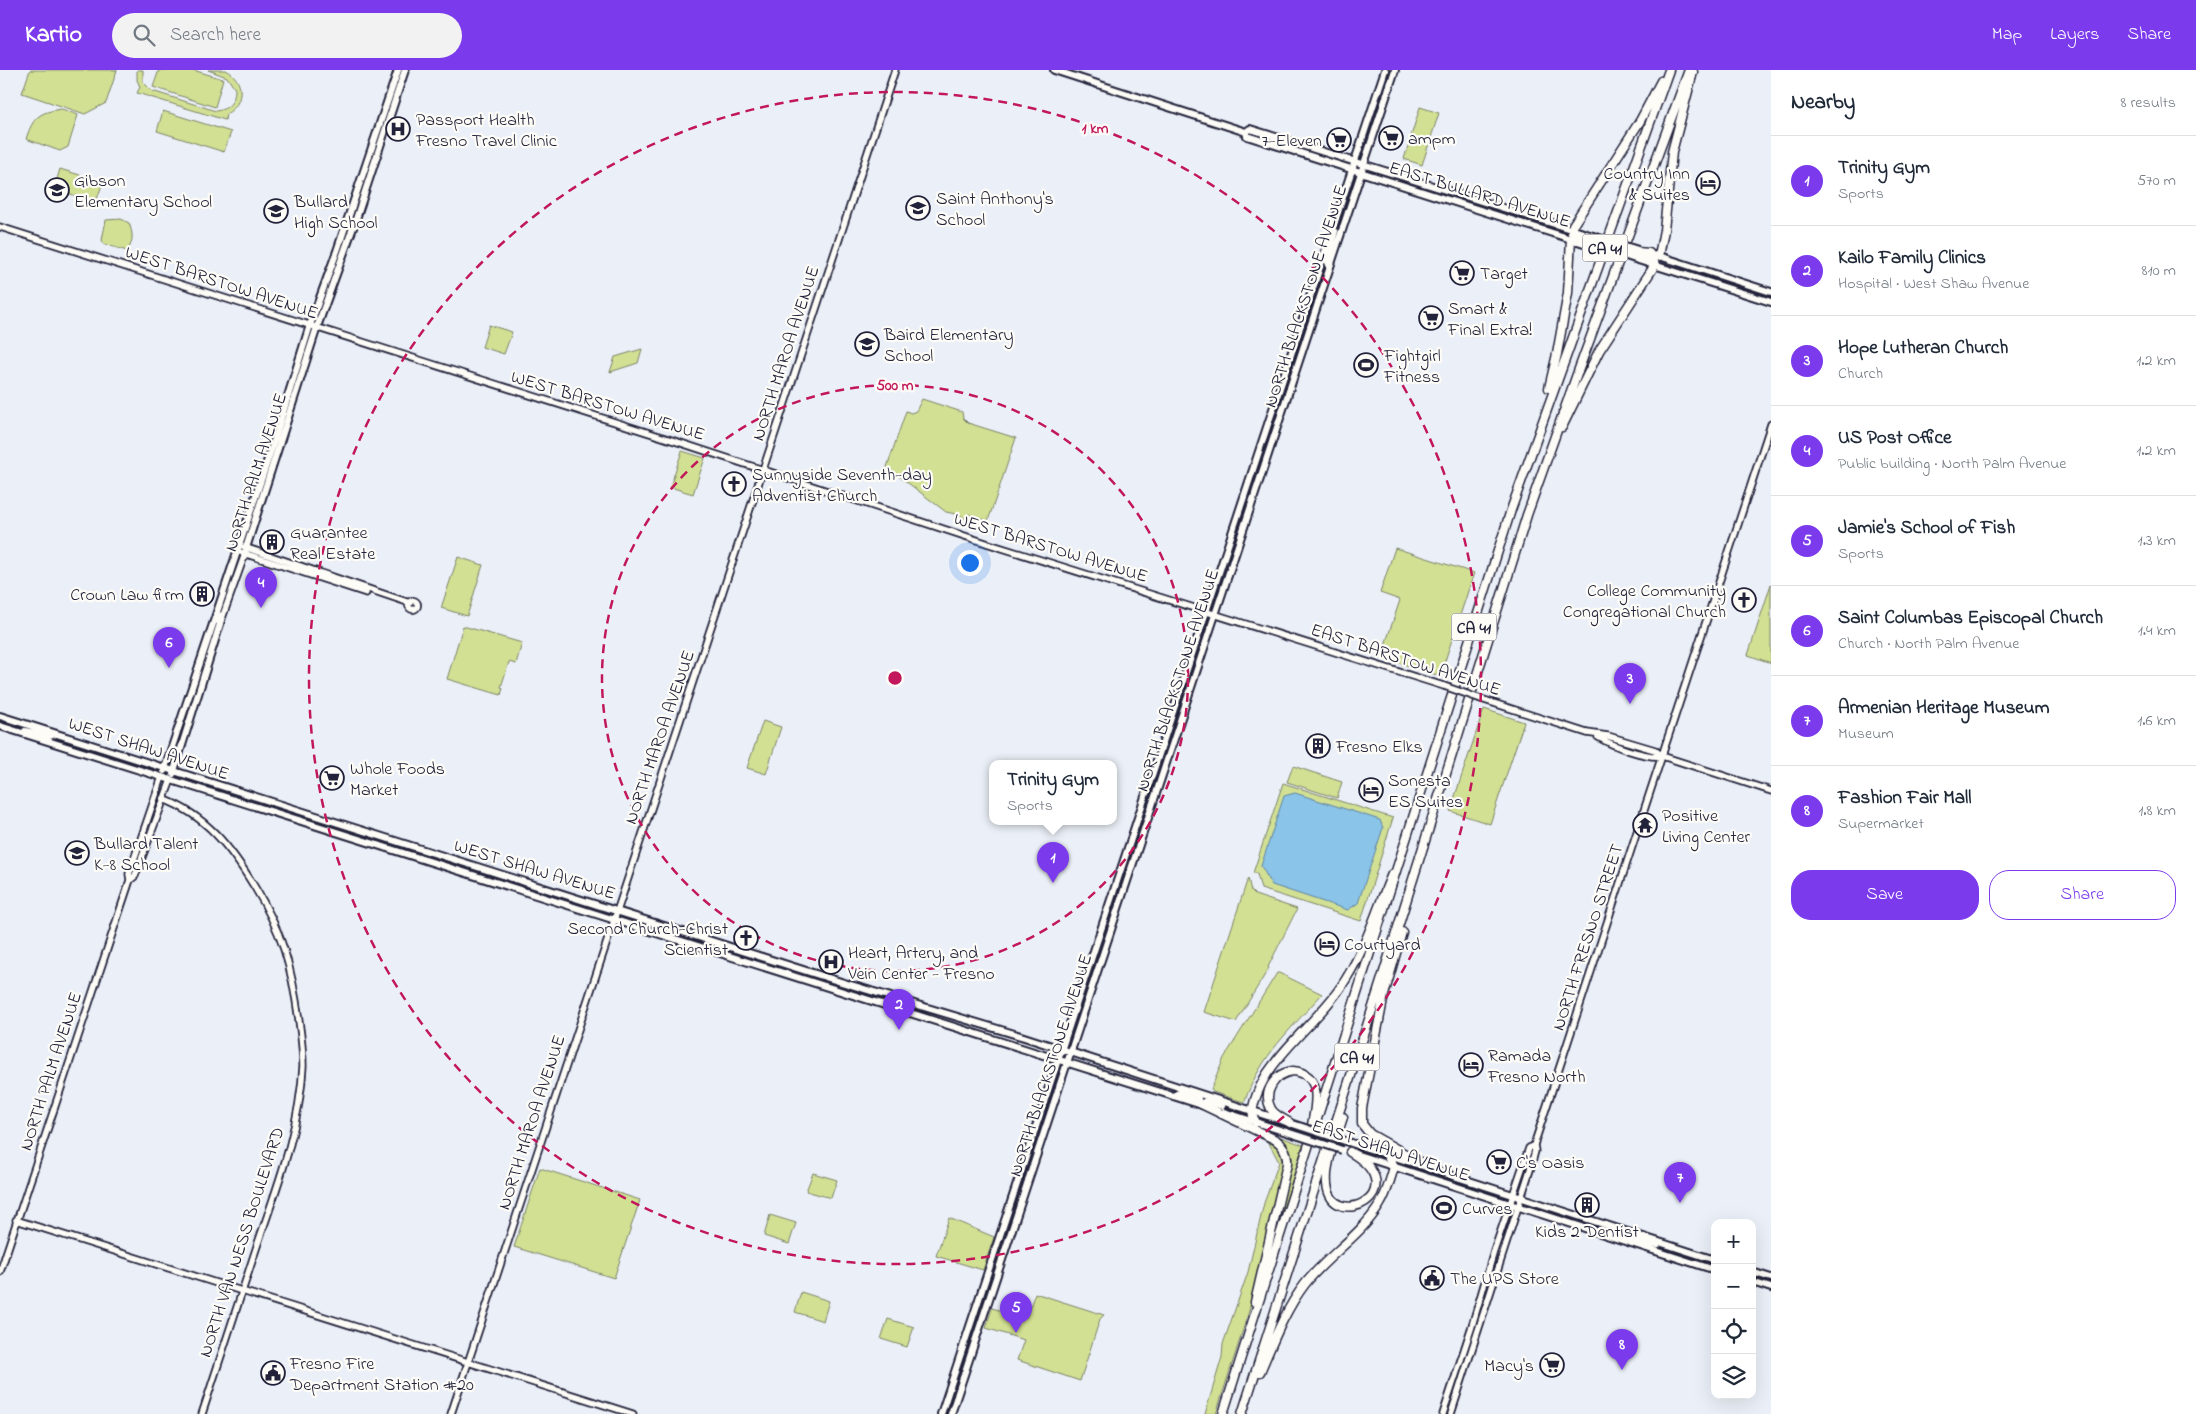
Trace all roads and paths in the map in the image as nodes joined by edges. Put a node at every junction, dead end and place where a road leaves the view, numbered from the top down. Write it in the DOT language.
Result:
graph roads {
  1 [pos="398,70"];
  2 [pos="404,70"];
  3 [pos="895,70"];
  4 [pos="1054,70"];
  5 [pos="1385,70"];
  6 [pos="1395,70"];
  7 [pos="1668,70"];
  8 [pos="1689,70"];
  9 [pos="1693,70"];
  10 [pos="1246,132"];
  11 [pos="1264,141"];
  12 [pos="1303,145"];
  13 [pos="1354,161"];
  14 [pos="1364,164"];
  15 [pos="1351,170"];
  16 [pos="1362,173"];
  17 [pos="353,203"];
  18 [pos="360,206"];
  19 [pos="1338,210"];
  20 [pos="0,227"];
  21 [pos="1582,239"];
  22 [pos="1636,254"];
  23 [pos="1654,258"];
  24 [pos="1330,267"];
  25 [pos="1320,269"];
  26 [pos="1771,292"];
  27 [pos="1771,302"];
  28 [pos="1317,304"];
  29 [pos="313,326"];
  30 [pos="1771,424"];
  31 [pos="1540,426"];
  32 [pos="1550,448"];
  33 [pos="762,469"];
  34 [pos="238,548"];
  35 [pos="246,551"];
  36 [pos="231,570"];
  37 [pos="410,604"];
  38 [pos="1206,611"];
  39 [pos="1215,613"];
  40 [pos="220,624"];
  41 [pos="1174,709"];
  42 [pos="0,716"];
  43 [pos="0,726"];
  44 [pos="16,731"];
  45 [pos="56,734"];
  46 [pos="78,740"];
  47 [pos="53,742"];
  48 [pos="1168,754"];
  49 [pos="1662,756"];
  50 [pos="164,768"];
  51 [pos="174,771"];
  52 [pos="162,777"];
  53 [pos="171,780"];
  54 [pos="1771,791"];
  55 [pos="163,799"];
  56 [pos="260,808"];
  57 [pos="303,812"];
  58 [pos="1411,828"];
  59 [pos="1427,833"];
  60 [pos="130,880"];
  61 [pos="617,911"];
  62 [pos="614,919"];
  63 [pos="1373,1007"];
  64 [pos="1062,1050"];
  65 [pos="1072,1053"];
  66 [pos="1058,1059"];
  67 [pos="1068,1062"];
  68 [pos="1173,1096"];
  69 [pos="1203,1096"];
  70 [pos="1200,1104"];
  71 [pos="1252,1111"];
  72 [pos="1039,1119"];
  73 [pos="1256,1122"];
  74 [pos="1290,1123"];
  75 [pos="1534,1145"];
  76 [pos="1350,1152"];
  77 [pos="1387,1154"];
  78 [pos="1023,1166"];
  79 [pos="1394,1167"];
  80 [pos="1032,1168"];
  81 [pos="1430,1168"];
  82 [pos="1513,1195"];
  83 [pos="1521,1197"];
  84 [pos="1021,1200"];
  85 [pos="1510,1204"];
  86 [pos="1518,1207"];
  87 [pos="16,1220"];
  88 [pos="1591,1230"];
  89 [pos="1630,1233"];
  90 [pos="1624,1241"];
  91 [pos="1279,1243"];
  92 [pos="1670,1246"];
  93 [pos="1711,1259"];
  94 [pos="1711,1269"];
  95 [pos="0,1272"];
  96 [pos="1756,1273"];
  97 [pos="1771,1278"];
  98 [pos="1485,1281"];
  99 [pos="1756,1283"];
  100 [pos="1771,1288"];
  101 [pos="242,1290"];
  102 [pos="1485,1308"];
  103 [pos="468,1362"];
  104 [pos="1232,1388"];
  105 [pos="1243,1411"];
  106 [pos="202,1414"];
  107 [pos="451,1414"];
  108 [pos="633,1414"];
  109 [pos="942,1414"];
  110 [pos="950,1414"];
  111 [pos="1223,1414"];
  112 [pos="1443,1414"];
  113 [pos="1451,1414"];
  1 -- 17 [label="main road, NORTH PALM AVENUE"];
  2 -- 18 [label="main road, NORTH PALM AVENUE"];
  3 -- 33 [label="main road, NORTH MAROA AVENUE"];
  4 -- 10 [label="main road"];
  5 -- 13 [label="main road, NORTH BLACKSTONE AVENUE"];
  6 -- 14 [label="main road, NORTH BLACKSTONE AVENUE"];
  7 -- 21 [label="highway"];
  7 -- 31 [label="highway, CA 41"];
  8 -- 32 [label="highway, CA 41"];
  9 -- 23 [label="highway"];
  10 -- 11 [label="main road"];
  10 -- 12 [label="main road"];
  11 -- 12 [label="main road"];
  11 -- 15 [label="main road, EAST BULLARD AVENUE"];
  12 -- 13 [label="main road, EAST BULLARD AVENUE"];
  13 -- 14 [label="main road, EAST BULLARD AVENUE"];
  13 -- 15 [label="main road, NORTH BLACKSTONE AVENUE"];
  14 -- 16 [label="main road, NORTH BLACKSTONE AVENUE"];
  14 -- 21 [label="main road, EAST BULLARD AVENUE"];
  15 -- 16 [label="main road, EAST BULLARD AVENUE"];
  15 -- 19 [label="main road, NORTH BLACKSTONE AVENUE"];
  16 -- 21 [label="main road, EAST BULLARD AVENUE"];
  16 -- 24 [label="main road, NORTH BLACKSTONE AVENUE"];
  17 -- 18 [label="main road"];
  17 -- 29 [label="main road, NORTH PALM AVENUE"];
  18 -- 29 [label="main road, NORTH PALM AVENUE"];
  19 -- 24 [label="main road"];
  19 -- 25 [label="main road, NORTH BLACKSTONE AVENUE"];
  20 -- 29 [label="main road, WEST BARSTOW AVENUE"];
  21 -- 22 [label="highway, bridge"];
  21 -- 31 [label="highway"];
  22 -- 23 [label="highway"];
  22 -- 23 [label="main road"];
  23 -- 26 [label="main road"];
  23 -- 27 [label="main road"];
  23 -- 32 [label="highway"];
  24 -- 28 [label="main road, NORTH BLACKSTONE AVENUE"];
  25 -- 28 [label="main road"];
  25 -- 38 [label="main road, NORTH BLACKSTONE AVENUE"];
  28 -- 39 [label="main road, NORTH BLACKSTONE AVENUE"];
  29 -- 33 [label="main road, WEST BARSTOW AVENUE"];
  29 -- 34 [label="main road, NORTH PALM AVENUE"];
  29 -- 35 [label="main road, NORTH PALM AVENUE"];
  30 -- 49 [label="main road, NORTH FRESNO STREET"];
  31 -- 58 [label="highway, CA 41"];
  32 -- 59 [label="highway, CA 41"];
  33 -- 38 [label="main road, WEST BARSTOW AVENUE"];
  33 -- 61 [label="main road, NORTH MAROA AVENUE"];
  34 -- 35 [label="main road"];
  34 -- 36 [label="main road, NORTH PALM AVENUE"];
  35 -- 37 [label="main road"];
  35 -- 40 [label="main road, NORTH PALM AVENUE"];
  36 -- 40 [label="main road"];
  36 -- 50 [label="main road, NORTH PALM AVENUE"];
  38 -- 39 [label="main road, EAST BARSTOW AVENUE"];
  38 -- 41 [label="main road, NORTH BLACKSTONE AVENUE"];
  39 -- 48 [label="main road, NORTH BLACKSTONE AVENUE"];
  39 -- 49 [label="main road, EAST BARSTOW AVENUE, bridge"];
  40 -- 51 [label="main road, NORTH PALM AVENUE"];
  41 -- 48 [label="main road"];
  41 -- 64 [label="main road, NORTH BLACKSTONE AVENUE"];
  42 -- 45 [label="main road, WEST SHAW AVENUE"];
  43 -- 44 [label="main road, WEST SHAW AVENUE"];
  44 -- 45 [label="main road"];
  44 -- 47 [label="main road, WEST SHAW AVENUE"];
  45 -- 46 [label="main road, WEST SHAW AVENUE"];
  46 -- 47 [label="main road"];
  46 -- 50 [label="main road, WEST SHAW AVENUE"];
  47 -- 52 [label="main road, WEST SHAW AVENUE"];
  48 -- 65 [label="main road, NORTH BLACKSTONE AVENUE"];
  49 -- 54 [label="main road, EAST BARSTOW AVENUE"];
  49 -- 75 [label="main road, NORTH FRESNO STREET"];
  50 -- 51 [label="main road, WEST SHAW AVENUE"];
  50 -- 52 [label="main road, NORTH PALM AVENUE"];
  51 -- 53 [label="main road, NORTH PALM AVENUE"];
  51 -- 57 [label="main road, WEST SHAW AVENUE"];
  52 -- 53 [label="main road, WEST SHAW AVENUE"];
  52 -- 60 [label="main road, NORTH PALM AVENUE"];
  53 -- 55 [label="main road, NORTH PALM AVENUE"];
  53 -- 56 [label="main road, WEST SHAW AVENUE"];
  55 -- 60 [label="main road, NORTH PALM AVENUE"];
  55 -- 101 [label="main road, NORTH VAN NESS BOULEVARD"];
  56 -- 57 [label="main road"];
  56 -- 62 [label="main road, WEST SHAW AVENUE"];
  57 -- 61 [label="main road, WEST SHAW AVENUE"];
  58 -- 71 [label="highway"];
  58 -- 91 [label="highway, CA 41"];
  59 -- 63 [label="highway, CA 41"];
  59 -- 81 [label="highway"];
  60 -- 87 [label="main road, NORTH PALM AVENUE"];
  61 -- 62 [label="main road, NORTH MAROA AVENUE"];
  61 -- 64 [label="main road, WEST SHAW AVENUE"];
  62 -- 66 [label="main road, WEST SHAW AVENUE"];
  62 -- 103 [label="main road, NORTH MAROA AVENUE"];
  63 -- 76 [label="highway"];
  63 -- 105 [label="highway, CA 41"];
  64 -- 65 [label="main road, EAST SHAW AVENUE"];
  64 -- 66 [label="main road, NORTH BLACKSTONE AVENUE"];
  65 -- 67 [label="main road, NORTH BLACKSTONE AVENUE"];
  65 -- 69 [label="main road, EAST SHAW AVENUE"];
  66 -- 67 [label="main road, EAST SHAW AVENUE"];
  66 -- 72 [label="main road, NORTH BLACKSTONE AVENUE"];
  67 -- 68 [label="main road, EAST SHAW AVENUE"];
  67 -- 80 [label="main road, NORTH BLACKSTONE AVENUE"];
  68 -- 69 [label="main road"];
  68 -- 70 [label="main road, EAST SHAW AVENUE"];
  69 -- 71 [label="main road, EAST SHAW AVENUE"];
  70 -- 71 [label="main road"];
  70 -- 73 [label="main road, EAST SHAW AVENUE"];
  70 -- 104 [label="highway"];
  71 -- 73 [label="highway"];
  71 -- 74 [label="main road, EAST SHAW AVENUE"];
  72 -- 78 [label="main road, NORTH BLACKSTONE AVENUE"];
  72 -- 80 [label="main road"];
  73 -- 76 [label="main road, EAST SHAW AVENUE, bridge"];
  74 -- 77 [label="main road, EAST SHAW AVENUE, bridge"];
  74 -- 91 [label="highway"];
  75 -- 82 [label="main road, NORTH FRESNO STREET"];
  75 -- 83 [label="main road, NORTH FRESNO STREET"];
  76 -- 79 [label="main road, EAST SHAW AVENUE"];
  77 -- 79 [label="highway"];
  77 -- 81 [label="main road, EAST SHAW AVENUE"];
  78 -- 84 [label="main road"];
  78 -- 109 [label="main road, NORTH BLACKSTONE AVENUE"];
  79 -- 85 [label="main road, EAST SHAW AVENUE"];
  79 -- 105 [label="highway"];
  80 -- 84 [label="main road, NORTH BLACKSTONE AVENUE"];
  81 -- 82 [label="main road, EAST SHAW AVENUE"];
  82 -- 83 [label="main road, EAST SHAW AVENUE"];
  82 -- 85 [label="main road, NORTH FRESNO STREET"];
  83 -- 86 [label="main road, NORTH FRESNO STREET"];
  83 -- 89 [label="main road, EAST SHAW AVENUE"];
  84 -- 110 [label="main road, NORTH BLACKSTONE AVENUE"];
  85 -- 86 [label="main road, EAST SHAW AVENUE"];
  85 -- 98 [label="main road, NORTH FRESNO STREET"];
  86 -- 88 [label="main road, EAST SHAW AVENUE"];
  86 -- 102 [label="main road, NORTH FRESNO STREET"];
  87 -- 95 [label="main road, NORTH PALM AVENUE"];
  87 -- 101 [label="main road"];
  88 -- 89 [label="main road"];
  88 -- 90 [label="main road, EAST SHAW AVENUE"];
  89 -- 92 [label="main road, EAST SHAW AVENUE"];
  90 -- 92 [label="main road"];
  90 -- 94 [label="main road, EAST SHAW AVENUE"];
  91 -- 104 [label="highway, CA 41"];
  92 -- 93 [label="main road, EAST SHAW AVENUE"];
  96 -- 97 [label="main road"];
  98 -- 102 [label="main road"];
  98 -- 112 [label="main road, NORTH FRESNO STREET"];
  99 -- 100 [label="main road"];
  101 -- 103 [label="main road"];
  101 -- 106 [label="main road, NORTH VAN NESS BOULEVARD"];
  102 -- 113 [label="main road, NORTH FRESNO STREET"];
  103 -- 107 [label="main road, NORTH MAROA AVENUE"];
  103 -- 108 [label="main road"];
  104 -- 111 [label="highway, CA 41"];
}
